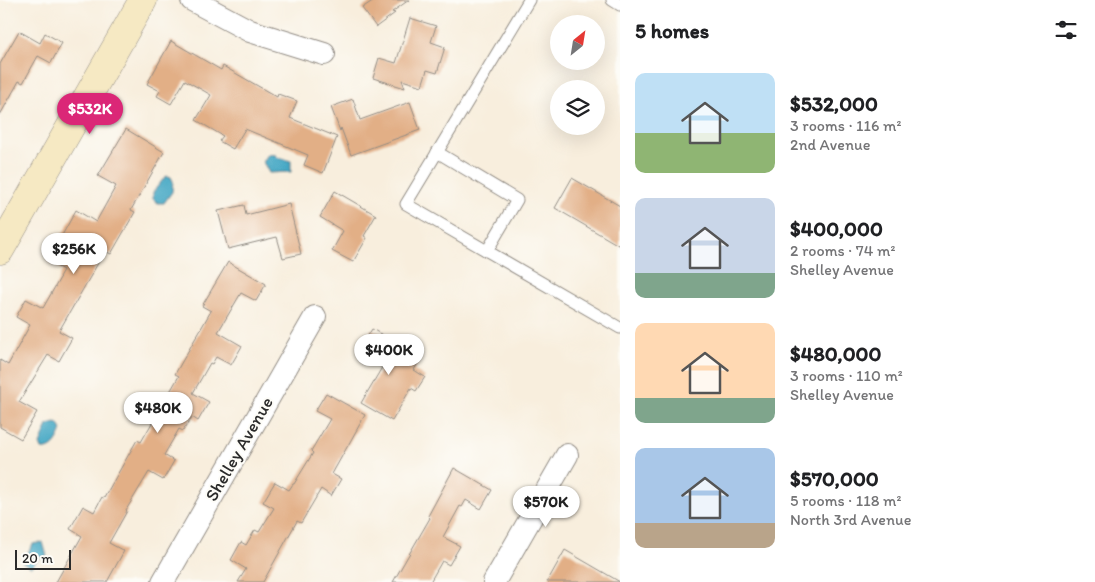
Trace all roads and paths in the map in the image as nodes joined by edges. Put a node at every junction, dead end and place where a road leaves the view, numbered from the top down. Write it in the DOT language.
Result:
graph roads {
  1 [pos="143,0"];
  2 [pos="192,0"];
  3 [pos="529,0"];
  4 [pos="612,0"];
  5 [pos="620,4"];
  6 [pos="324,54"];
  7 [pos="438,152"];
  8 [pos="0,250"];
  9 [pos="487,251"];
  10 [pos="315,317"];
  11 [pos="620,328"];
  12 [pos="566,455"];
  13 [pos="163,582"];
  14 [pos="494,582"];
  1 -- 8 [label="street"];
  2 -- 6 [label="street"];
  3 -- 7 [label="lane"];
  4 -- 5 [label="lane"];
  7 -- 9 [label="lane"];
  7 -- 9 [label="lane"];
  9 -- 11 [label="lane"];
  10 -- 13 [label="street, Shelley Avenue"];
  12 -- 14 [label="street"];
}
